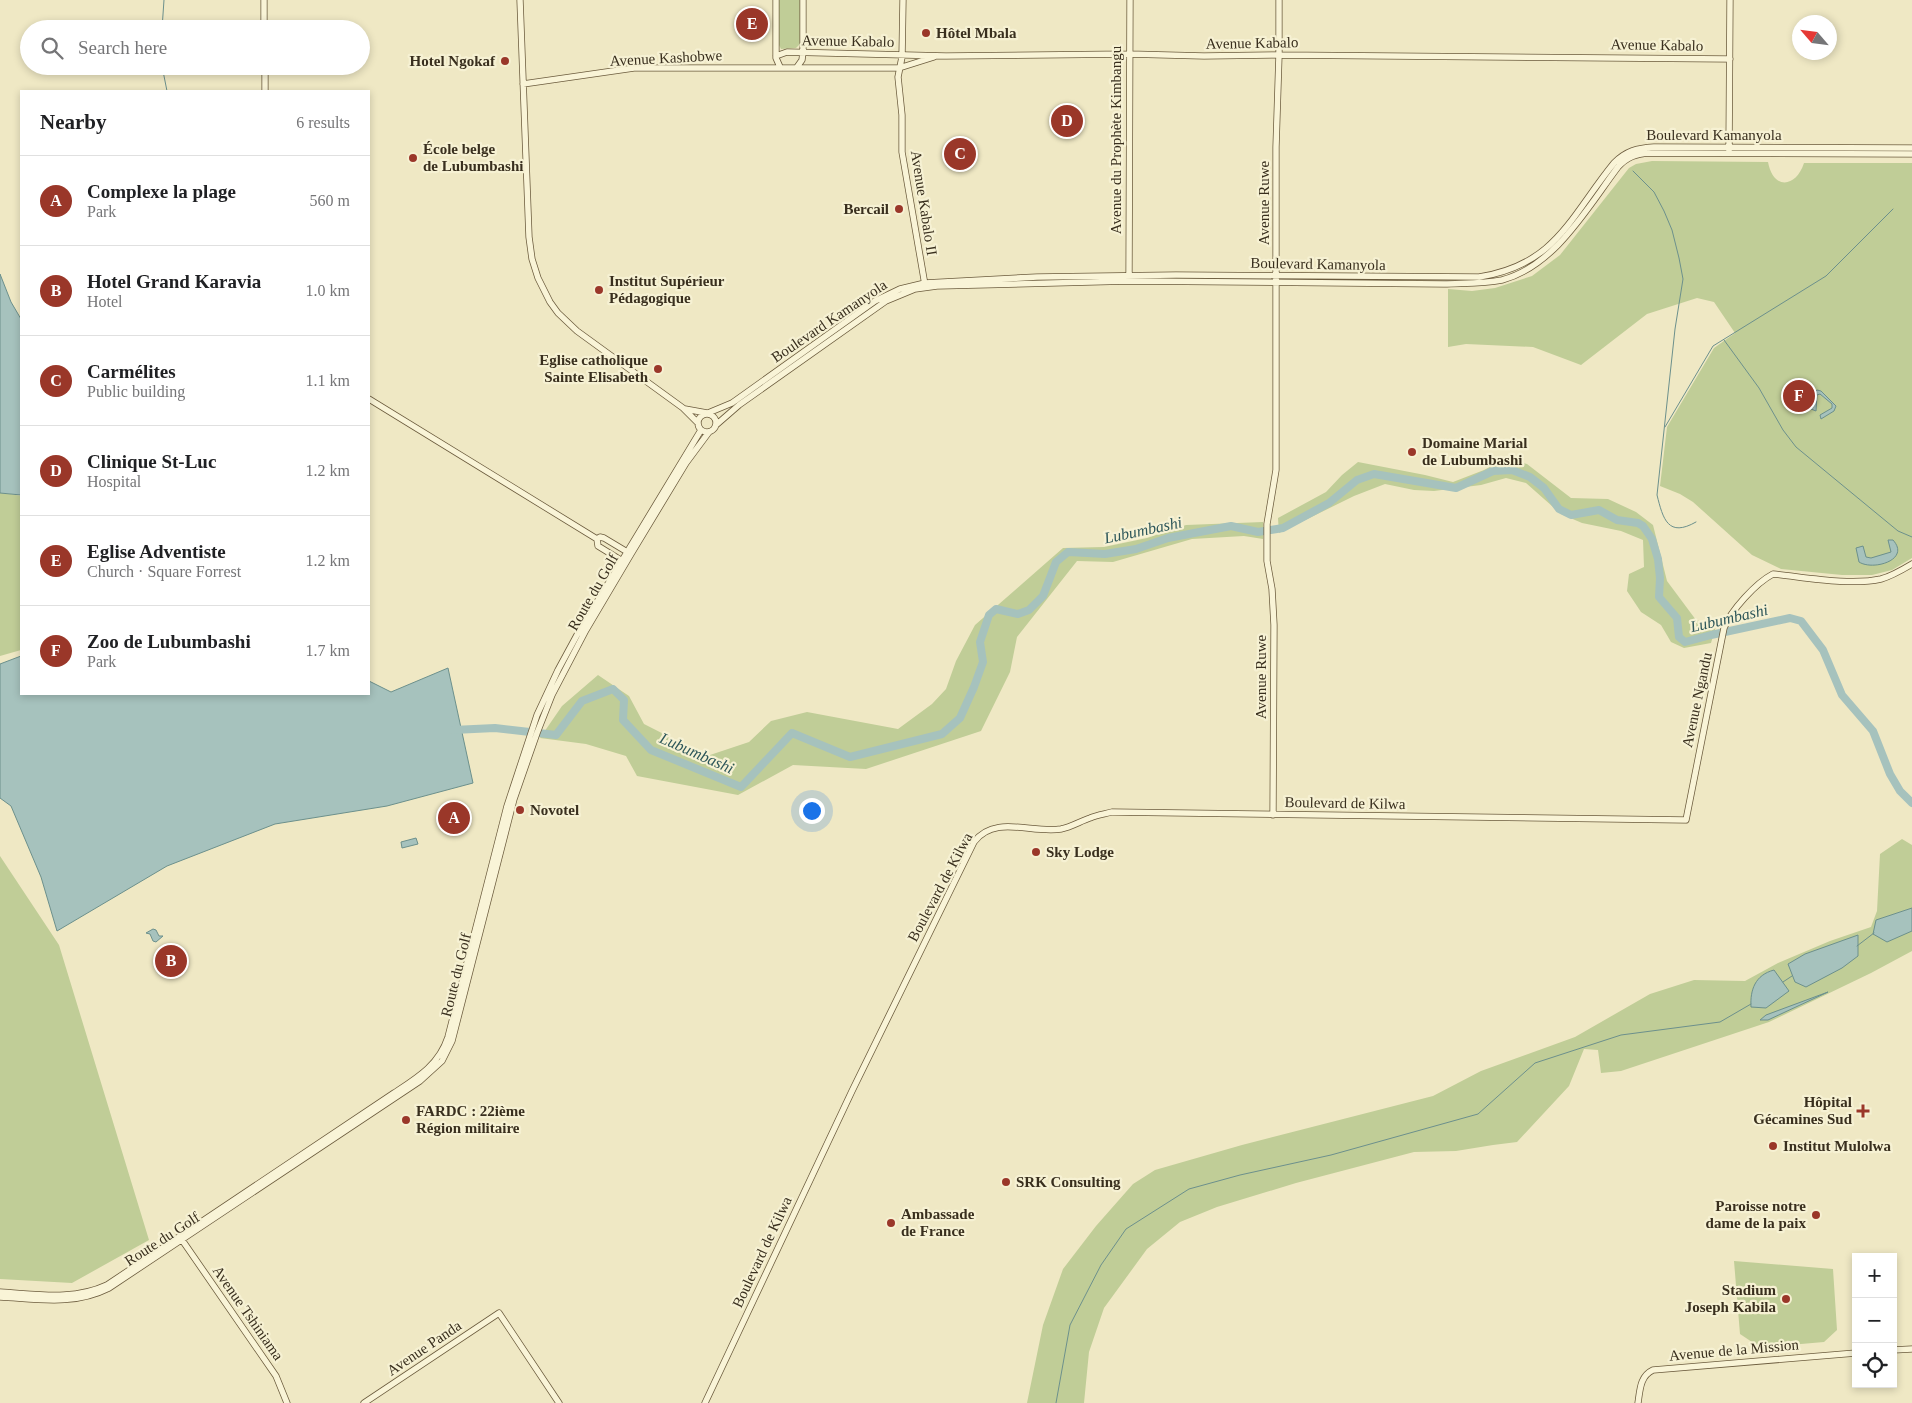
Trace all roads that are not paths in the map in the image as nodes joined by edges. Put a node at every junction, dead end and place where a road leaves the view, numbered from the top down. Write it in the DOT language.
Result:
graph roads {
  1 [pos="264,0"];
  2 [pos="520,0"];
  3 [pos="776,0"];
  4 [pos="803,0"];
  5 [pos="903,0"];
  6 [pos="1130,0"];
  7 [pos="1279,0"];
  8 [pos="1730,0"];
  9 [pos="264,20"];
  10 [pos="803,52"];
  11 [pos="902,54"];
  12 [pos="1129,54"];
  13 [pos="1279,55"];
  14 [pos="941,56"];
  15 [pos="776,57"];
  16 [pos="1730,59"];
  17 [pos="764,67"];
  18 [pos="780,67"];
  19 [pos="797,67"];
  20 [pos="899,68"];
  21 [pos="265,75"];
  22 [pos="523,84"];
  23 [pos="265,90"];
  24 [pos="1912,148"];
  25 [pos="1729,150"];
  26 [pos="1912,154"];
  27 [pos="1129,278"];
  28 [pos="1276,278"];
  29 [pos="925,285"];
  30 [pos="784,369"];
  31 [pos="370,400"];
  32 [pos="683,408"];
  33 [pos="708,413"];
  34 [pos="716,425"];
  35 [pos="700,427"];
  36 [pos="709,432"];
  37 [pos="596,539"];
  38 [pos="629,552"];
  39 [pos="623,562"];
  40 [pos="1912,564"];
  41 [pos="1273,815"];
  42 [pos="1686,820"];
  43 [pos="181,1239"];
  44 [pos="0,1292"];
  45 [pos="0,1297"];
  46 [pos="1912,1349"];
  47 [pos="1897,1350"];
  48 [pos="1852,1353"];
  49 [pos="287,1403"];
  50 [pos="364,1403"];
  51 [pos="559,1403"];
  52 [pos="705,1403"];
  53 [pos="1638,1403"];
  1 -- 9 [label="street"];
  2 -- 22 [label="street"];
  3 -- 15 [label="street"];
  4 -- 10 [label="street"];
  5 -- 11 [label="street, Avenue Kabalo II"];
  6 -- 12 [label="street, Avenue du Prophète Kimbangu"];
  7 -- 13 [label="street, Avenue Ruwe"];
  8 -- 16 [label="street"];
  10 -- 11 [label="street, Avenue Kabalo"];
  10 -- 15 [label="street, Avenue Kabalo"];
  10 -- 19 [label="street"];
  11 -- 14 [label="street, Avenue Kabalo"];
  11 -- 20 [label="street, Avenue Kabalo II"];
  12 -- 13 [label="street, Avenue Kabalo"];
  12 -- 14 [label="street, Avenue Kabalo"];
  12 -- 27 [label="street, Avenue du Prophète Kimbangu"];
  13 -- 16 [label="street, Avenue Kabalo"];
  13 -- 28 [label="street, Avenue Ruwe"];
  14 -- 20 [label="street, Avenue Kabalo"];
  15 -- 17 [label="street"];
  15 -- 18 [label="street"];
  16 -- 25 [label="street"];
  17 -- 18 [label="street, Avenue Kashobwe"];
  17 -- 22 [label="street, Avenue Kashobwe"];
  18 -- 19 [label="street, Avenue Kabalo"];
  19 -- 20 [label="street, Avenue Kabalo"];
  20 -- 29 [label="street, Avenue Kabalo II"];
  21 -- 23 [label="street"];
  22 -- 32 [label="street"];
  24 -- 25 [label="street, Boulevard Kamanyola"];
  25 -- 26 [label="street, Boulevard Kamanyola"];
  25 -- 28 [label="street, Boulevard Kamanyola"];
  27 -- 28 [label="street, Boulevard Kamanyola"];
  27 -- 29 [label="street, Boulevard Kamanyola"];
  28 -- 41 [label="street, Avenue Ruwe"];
  29 -- 30 [label="street, Boulevard Kamanyola"];
  30 -- 33 [label="street, Boulevard Kamanyola"];
  30 -- 34 [label="street, Boulevard Kamanyola"];
  31 -- 37 [label="street"];
  32 -- 33 [label="street"];
  32 -- 35 [label="street"];
  33 -- 34 [label="street"];
  33 -- 35 [label="street"];
  34 -- 36 [label="street"];
  35 -- 36 [label="street"];
  35 -- 38 [label="street"];
  36 -- 38 [label="street, Route du Golf"];
  37 -- 38 [label="street"];
  37 -- 39 [label="street"];
  38 -- 39 [label="street, Route du Golf"];
  39 -- 43 [label="street, Route du Golf"];
  40 -- 42 [label="street, Avenue Ngandu"];
  41 -- 42 [label="street, Boulevard de Kilwa"];
  41 -- 52 [label="street, Boulevard de Kilwa"];
  43 -- 44 [label="street"];
  43 -- 45 [label="street, Route du Golf"];
  43 -- 49 [label="street, Avenue Tshiniama"];
  46 -- 47 [label="street"];
  48 -- 53 [label="street, Avenue de la Mission"];
  50 -- 51 [label="street, Avenue Panda"];
}
